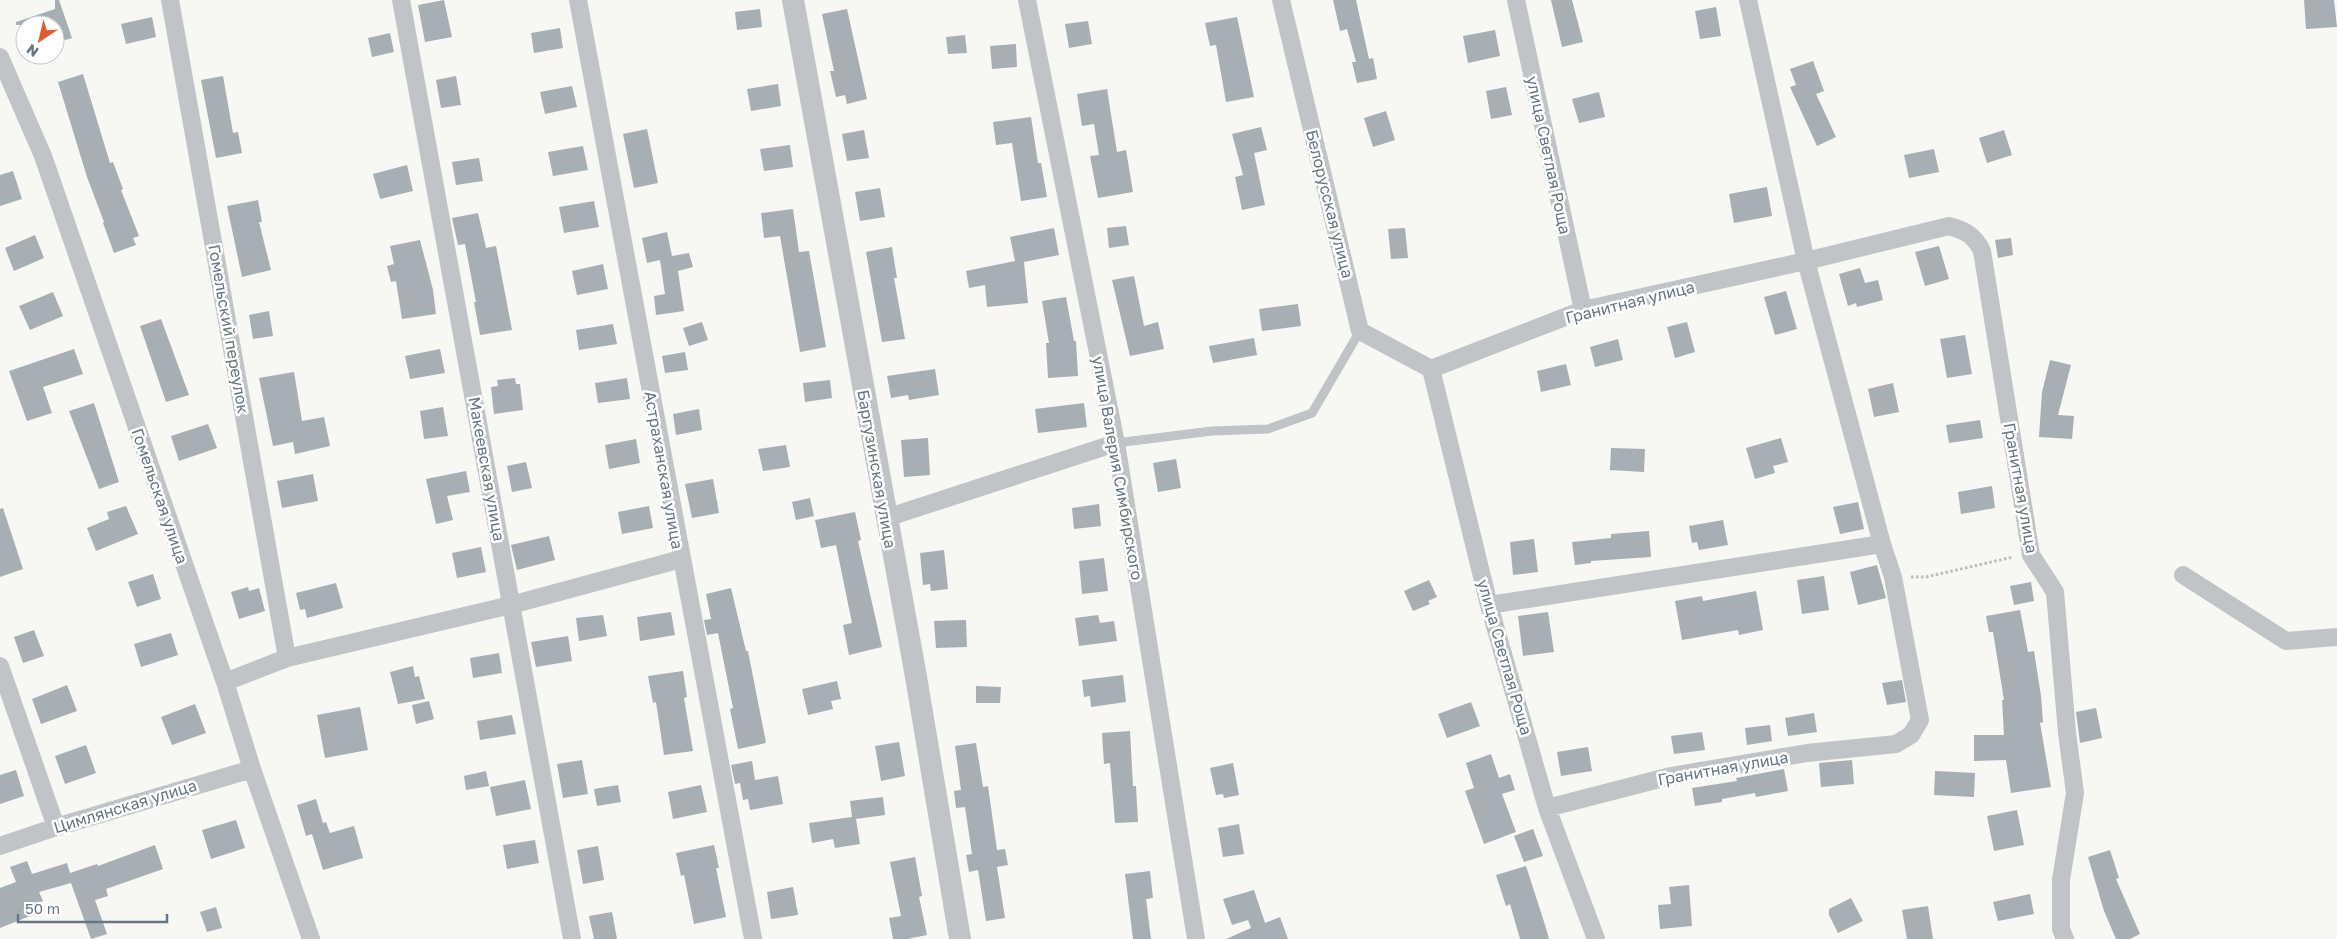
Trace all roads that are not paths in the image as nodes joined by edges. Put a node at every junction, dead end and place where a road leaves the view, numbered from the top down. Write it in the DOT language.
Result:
graph roads {
  1 [pos="170,0"];
  2 [pos="401,0"];
  3 [pos="578,0"];
  4 [pos="792,0"];
  5 [pos="1027,0"];
  6 [pos="1281,0"];
  7 [pos="1516,0"];
  8 [pos="1748,0"];
  9 [pos="0,57"];
  10 [pos="1806,261"];
  11 [pos="1583,310"];
  12 [pos="1360,331"];
  13 [pos="1431,369"];
  14 [pos="1116,443"];
  15 [pos="886,518"];
  16 [pos="1882,544"];
  17 [pos="681,559"];
  18 [pos="2184,575"];
  19 [pos="512,605"];
  20 [pos="1489,605"];
  21 [pos="2337,638"];
  22 [pos="287,658"];
  23 [pos="0,666"];
  24 [pos="225,682"];
  25 [pos="252,769"];
  26 [pos="1547,808"];
  27 [pos="56,826"];
  28 [pos="0,846"];
  29 [pos="310,939"];
  30 [pos="572,939"];
  31 [pos="753,939"];
  32 [pos="960,939"];
  33 [pos="1196,939"];
  34 [pos="1596,939"];
  35 [pos="2065,939"];
  1 -- 22 [label="street, Гомельский переулок"];
  2 -- 19 [label="street, Макеевская улица"];
  3 -- 17 [label="street, Астраханская улица"];
  4 -- 15 [label="street, Баргузинская улица"];
  5 -- 14 [label="street, улица Валерия Симбирского"];
  6 -- 12 [label="street, Белорусская улица"];
  7 -- 11 [label="street, улица Светлая Роща"];
  8 -- 10 [label="street, Гранитная улица"];
  9 -- 24 [label="street, Гомельская улица"];
  10 -- 11 [label="street, Гранитная улица"];
  10 -- 16 [label="street, Гранитная улица"];
  10 -- 35 [label="street, Гранитная улица"];
  11 -- 13 [label="street, Гранитная улица"];
  12 -- 13 [label="street"];
  12 -- 14 [label="lane"];
  13 -- 20 [label="street, улица Светлая Роща"];
  14 -- 15 [label="street"];
  14 -- 33 [label="street, улица Валерия Симбирского"];
  15 -- 32 [label="street, Баргузинская улица"];
  16 -- 20 [label="street"];
  16 -- 26 [label="street, Гранитная улица"];
  17 -- 19 [label="street"];
  17 -- 31 [label="street, Астраханская улица"];
  18 -- 21 [label="street"];
  19 -- 22 [label="street"];
  19 -- 30 [label="street, Макеевская улица"];
  20 -- 26 [label="street, улица Светлая Роща"];
  22 -- 24 [label="street"];
  23 -- 27 [label="street"];
  24 -- 25 [label="street, Гомельская улица"];
  25 -- 27 [label="street, Цимлянская улица"];
  25 -- 29 [label="street, Гомельская улица"];
  26 -- 34 [label="street, улица Светлая Роща"];
  27 -- 28 [label="street, Цимлянская улица"];
}
